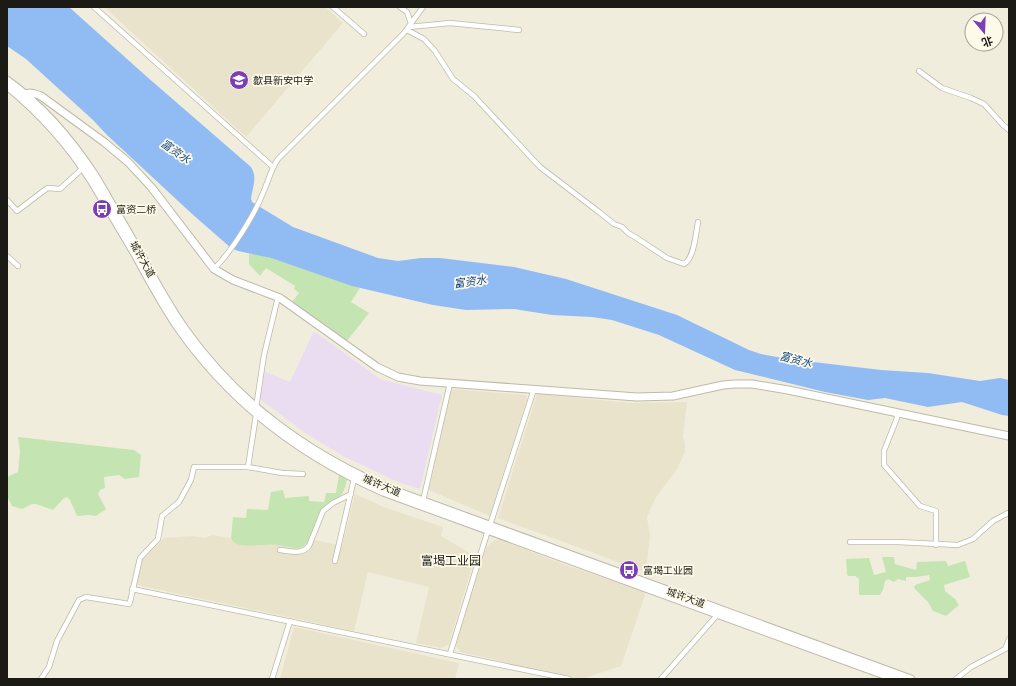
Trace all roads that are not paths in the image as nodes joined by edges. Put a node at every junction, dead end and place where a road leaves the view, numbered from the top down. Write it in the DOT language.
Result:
graph roads {
  1 [pos="94,7"];
  2 [pos="333,7"];
  3 [pos="400,7"];
  4 [pos="423,7"];
  5 [pos="409,26"];
  6 [pos="519,30"];
  7 [pos="364,34"];
  8 [pos="919,71"];
  9 [pos="7,80"];
  10 [pos="7,86"];
  11 [pos="24,97"];
  12 [pos="1009,130"];
  13 [pos="273,167"];
  14 [pos="84,168"];
  15 [pos="7,200"];
  16 [pos="698,222"];
  17 [pos="7,256"];
  18 [pos="18,266"];
  19 [pos="214,269"];
  20 [pos="278,297"];
  21 [pos="450,383"];
  22 [pos="534,389"];
  23 [pos="256,411"];
  24 [pos="897,413"];
  25 [pos="1009,436"];
  26 [pos="248,467"];
  27 [pos="303,474"];
  28 [pos="354,478"];
  29 [pos="351,494"];
  30 [pos="423,501"];
  31 [pos="1008,513"];
  32 [pos="489,528"];
  33 [pos="850,542"];
  34 [pos="936,545"];
  35 [pos="280,550"];
  36 [pos="335,561"];
  37 [pos="132,589"];
  38 [pos="718,614"];
  39 [pos="290,621"];
  40 [pos="1009,639"];
  41 [pos="1007,648"];
  42 [pos="450,654"];
  43 [pos="41,679"];
  44 [pos="272,679"];
  45 [pos="569,679"];
  46 [pos="661,679"];
  47 [pos="895,679"];
  48 [pos="910,679"];
  49 [pos="956,679"];
  1 -- 13 [label="street"];
  2 -- 7 [label="street"];
  3 -- 5 [label="street"];
  4 -- 5 [label="street"];
  5 -- 6 [label="street"];
  5 -- 13 [label="street"];
  5 -- 16 [label="street"];
  8 -- 12 [label="street"];
  9 -- 11 [label="main road, 城许大道"];
  10 -- 11 [label="main road, 城许大道"];
  11 -- 14 [label="main road, 城许大道"];
  11 -- 19 [label="main road"];
  11 -- 23 [label="main road, 城许大道"];
  13 -- 19 [label="street"];
  14 -- 15 [label="street"];
  14 -- 23 [label="main road, 城许大道"];
  17 -- 18 [label="street"];
  19 -- 20 [label="main road"];
  20 -- 21 [label="main road"];
  20 -- 23 [label="street"];
  21 -- 22 [label="main road"];
  21 -- 30 [label="street"];
  22 -- 24 [label="main road"];
  22 -- 32 [label="street"];
  23 -- 26 [label="street"];
  23 -- 28 [label="main road, 城许大道"];
  23 -- 30 [label="main road, 城许大道"];
  24 -- 25 [label="main road"];
  24 -- 34 [label="street"];
  26 -- 27 [label="street"];
  26 -- 37 [label="street"];
  28 -- 29 [label="street"];
  28 -- 32 [label="main road, 城许大道"];
  29 -- 35 [label="street"];
  29 -- 36 [label="street"];
  30 -- 32 [label="main road, 城许大道"];
  31 -- 34 [label="street"];
  32 -- 38 [label="main road, 城许大道"];
  32 -- 42 [label="street"];
  32 -- 48 [label="main road, 城许大道"];
  33 -- 34 [label="street"];
  37 -- 39 [label="street"];
  37 -- 43 [label="street"];
  38 -- 46 [label="street"];
  38 -- 47 [label="main road, 城许大道"];
  39 -- 42 [label="street"];
  39 -- 44 [label="street"];
  40 -- 41 [label="street"];
  41 -- 49 [label="street"];
  42 -- 45 [label="street"];
}
